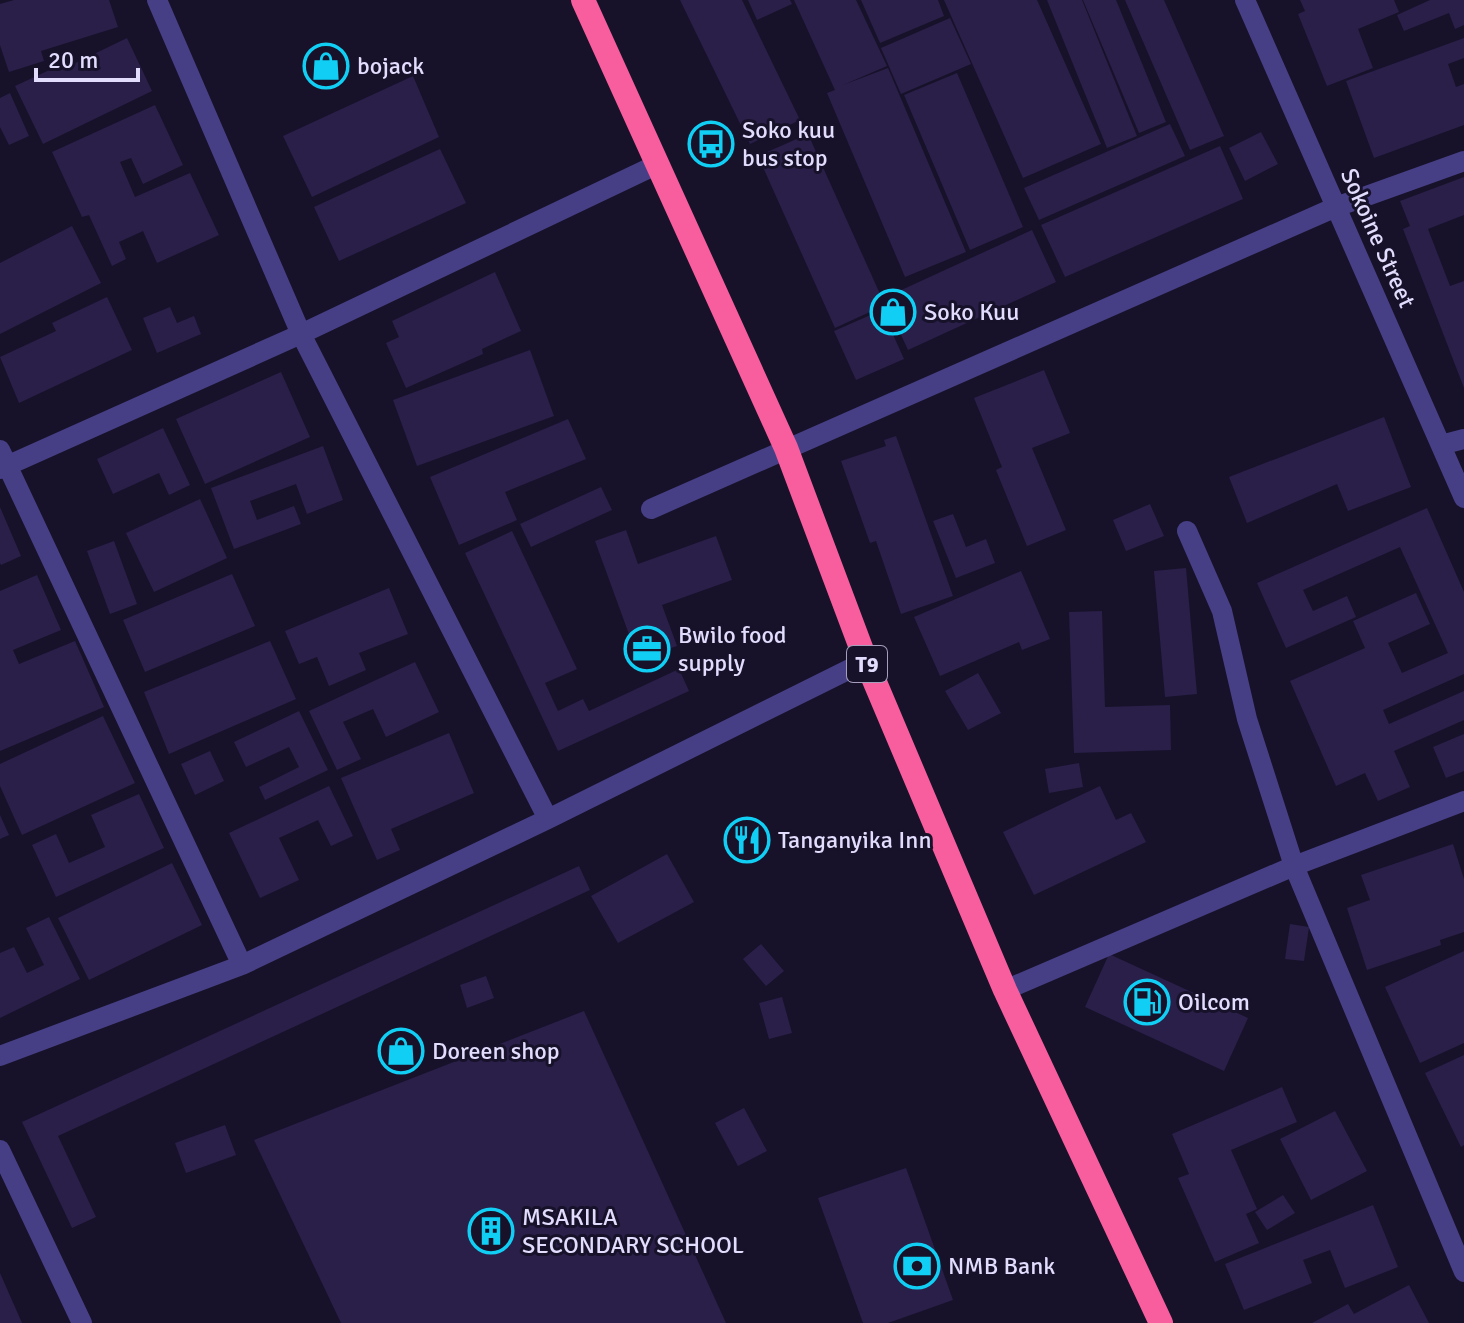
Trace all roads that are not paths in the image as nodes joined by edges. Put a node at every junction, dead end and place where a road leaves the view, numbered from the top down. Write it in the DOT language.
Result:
graph roads {
  1 [pos="157,0"];
  2 [pos="583,0"];
  3 [pos="1245,0"];
  4 [pos="1464,161"];
  5 [pos="658,164"];
  6 [pos="1336,207"];
  7 [pos="301,334"];
  8 [pos="1464,439"];
  9 [pos="1441,445"];
  10 [pos="786,448"];
  11 [pos="2,462"];
  12 [pos="1464,498"];
  13 [pos="651,509"];
  14 [pos="1187,531"];
  15 [pos="866,661"];
  16 [pos="1464,801"];
  17 [pos="548,819"];
  18 [pos="1294,866"];
  19 [pos="242,965"];
  20 [pos="1005,990"];
  21 [pos="0,1056"];
  22 [pos="0,1150"];
  23 [pos="1464,1272"];
  24 [pos="82,1323"];
  25 [pos="1161,1323"];
  1 -- 7 [label="street"];
  2 -- 5 [label="highway, T9"];
  3 -- 6 [label="street, Sokoine Street"];
  4 -- 6 [label="street"];
  5 -- 7 [label="street"];
  5 -- 10 [label="highway, T9"];
  6 -- 9 [label="street, Sokoine Street"];
  6 -- 10 [label="street"];
  7 -- 11 [label="street"];
  7 -- 17 [label="street"];
  8 -- 9 [label="street"];
  9 -- 12 [label="street, Sokoine Street"];
  10 -- 13 [label="street"];
  10 -- 15 [label="highway, T9"];
  11 -- 19 [label="street"];
  14 -- 18 [label="street"];
  15 -- 17 [label="street"];
  15 -- 20 [label="highway, T9"];
  16 -- 18 [label="street"];
  17 -- 19 [label="street"];
  18 -- 20 [label="street"];
  18 -- 23 [label="street"];
  19 -- 21 [label="street"];
  20 -- 25 [label="highway, T9"];
  22 -- 24 [label="street"];
}
